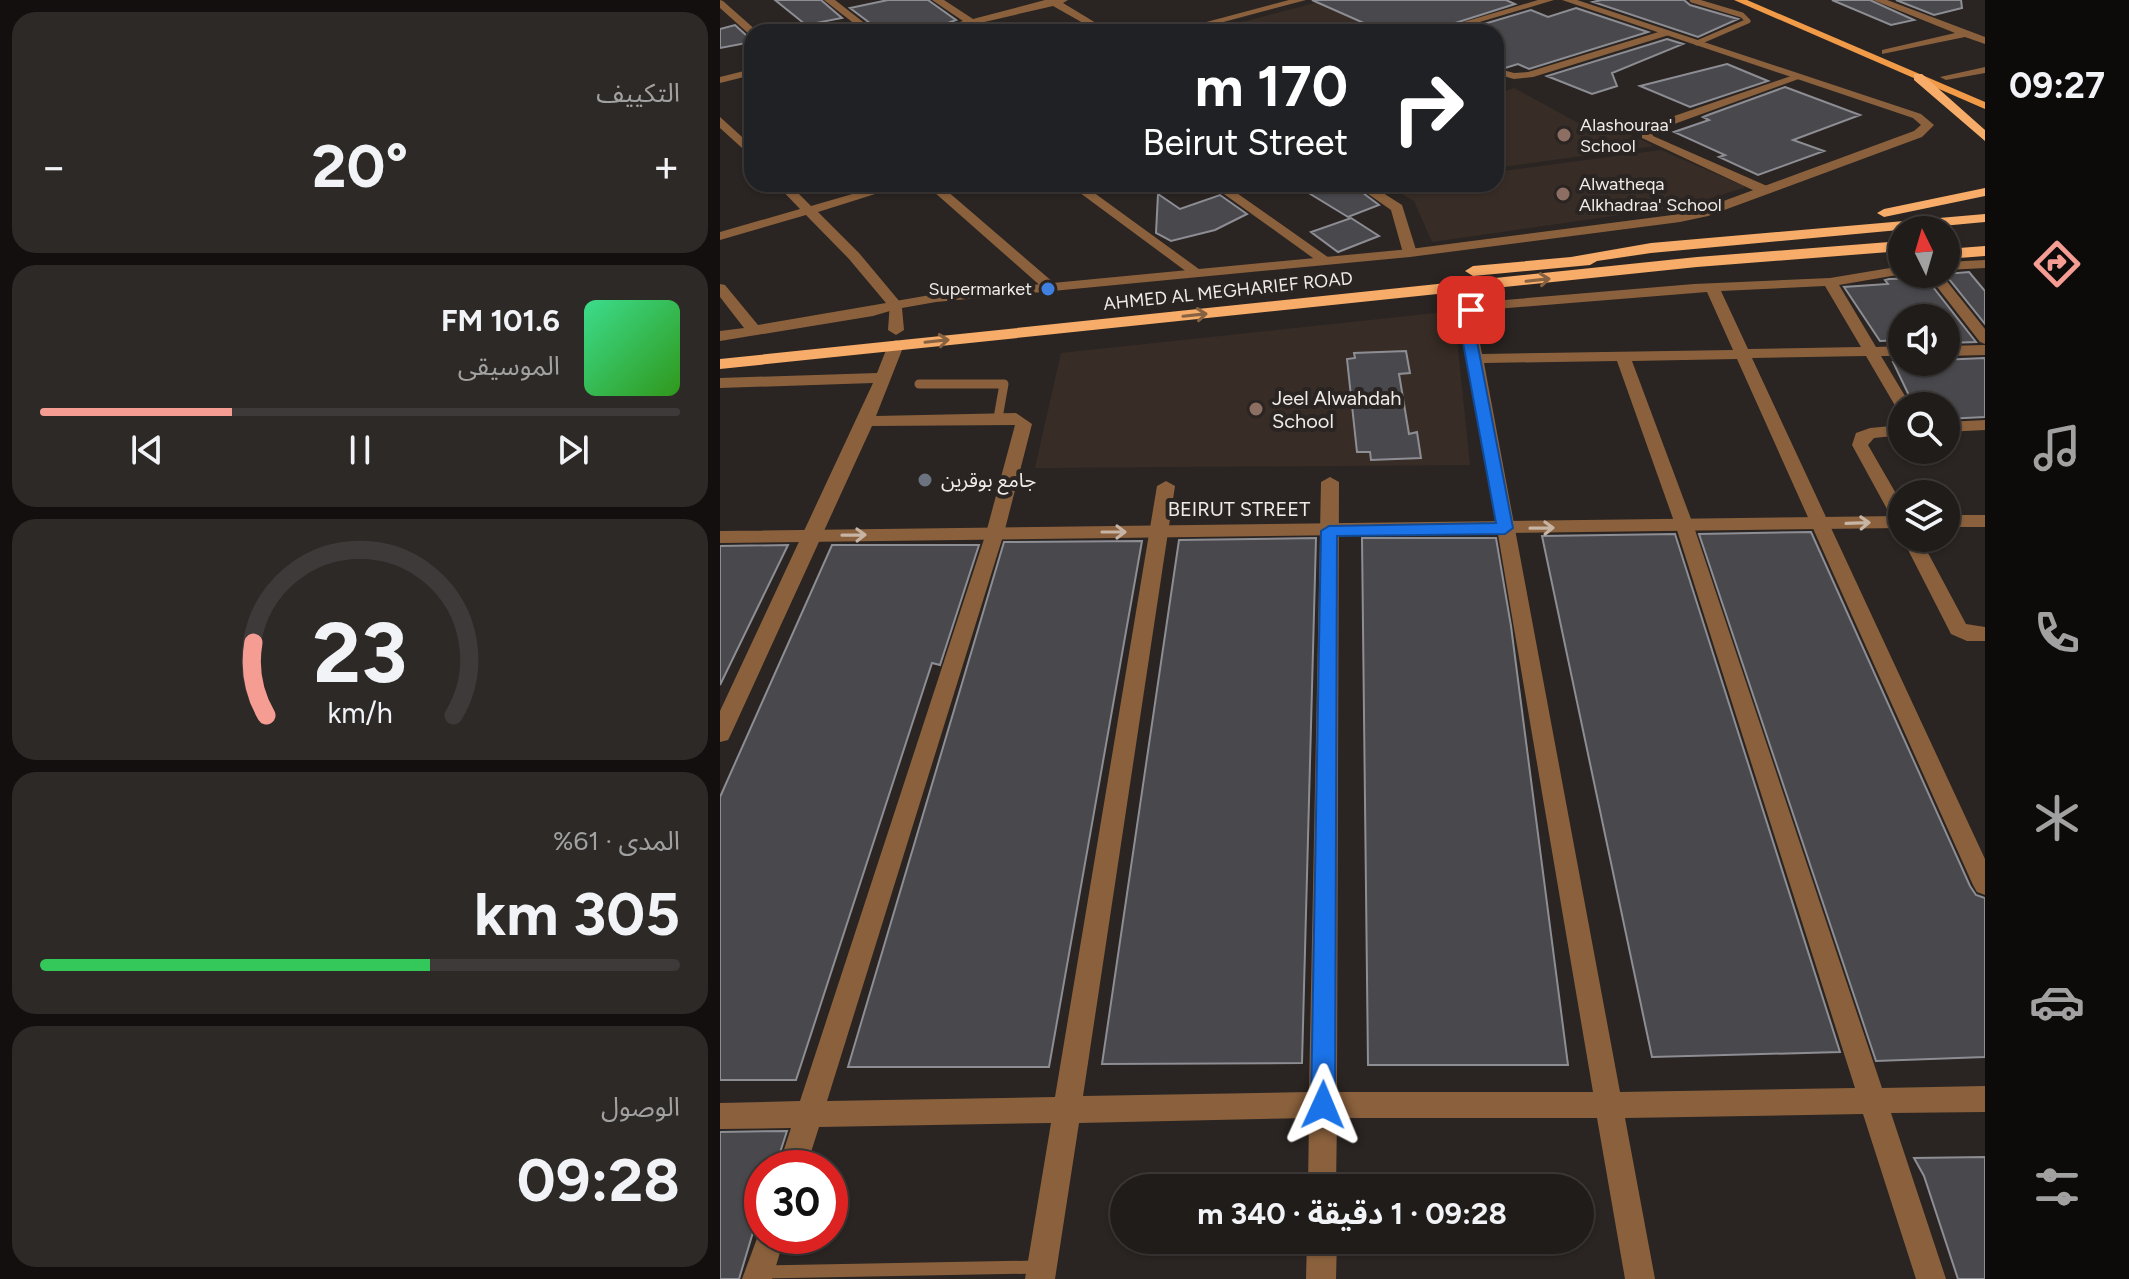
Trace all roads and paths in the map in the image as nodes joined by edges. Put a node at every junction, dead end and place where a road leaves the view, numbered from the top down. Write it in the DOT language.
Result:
graph roads {
  1 [pos="829,0"];
  2 [pos="937,0"];
  3 [pos="1301,0"];
  4 [pos="1549,0"];
  5 [pos="1567,0"];
  6 [pos="1692,0"];
  7 [pos="1739,0"];
  8 [pos="1762,0"];
  9 [pos="1056,1"];
  10 [pos="1884,1"];
  11 [pos="720,3"];
  12 [pos="972,23"];
  13 [pos="744,24"];
  14 [pos="860,24"];
  15 [pos="968,24"];
  16 [pos="1093,24"];
  17 [pos="1206,24"];
  18 [pos="1464,24"];
  19 [pos="1985,29"];
  20 [pos="1665,33"];
  21 [pos="1966,34"];
  22 [pos="1985,41"];
  23 [pos="1697,43"];
  24 [pos="1886,52"];
  25 [pos="1985,70"];
  26 [pos="1504,73"];
  27 [pos="744,74"];
  28 [pos="1798,77"];
  29 [pos="1918,77"];
  30 [pos="1946,77"];
  31 [pos="720,80"];
  32 [pos="1985,94"];
  33 [pos="1985,106"];
  34 [pos="720,121"];
  35 [pos="1985,137"];
  36 [pos="744,145"];
  37 [pos="1762,189"];
  38 [pos="790,192"];
  39 [pos="872,192"];
  40 [pos="940,192"];
  41 [pos="1085,192"];
  42 [pos="1227,192"];
  43 [pos="1372,192"];
  44 [pos="1985,192"];
  45 [pos="807,210"];
  46 [pos="1985,218"];
  47 [pos="1985,230"];
  48 [pos="1960,232"];
  49 [pos="1784,234"];
  50 [pos="720,236"];
  51 [pos="1888,238"];
  52 [pos="1985,241"];
  53 [pos="1960,242"];
  54 [pos="1888,247"];
  55 [pos="1985,251"];
  56 [pos="1410,253"];
  57 [pos="1960,253"];
  58 [pos="1736,254"];
  59 [pos="1888,258"];
  60 [pos="1325,260"];
  61 [pos="1559,263"];
  62 [pos="1985,264"];
  63 [pos="1960,265"];
  64 [pos="1196,272"];
  65 [pos="1888,272"];
  66 [pos="1575,277"];
  67 [pos="1830,282"];
  68 [pos="1049,286"];
  69 [pos="1712,287"];
  70 [pos="720,288"];
  71 [pos="1945,288"];
  72 [pos="895,305"];
  73 [pos="755,331"];
  74 [pos="720,336"];
  75 [pos="896,337"];
  76 [pos="1985,339"];
  77 [pos="1985,350"];
  78 [pos="720,351"];
  79 [pos="1888,351"];
  80 [pos="1960,351"];
  81 [pos="1871,352"];
  82 [pos="1745,355"];
  83 [pos="1623,357"];
  84 [pos="1475,359"];
  85 [pos="720,364"];
  86 [pos="883,378"];
  87 [pos="726,383"];
  88 [pos="919,384"];
  89 [pos="1895,392"];
  90 [pos="720,401"];
  91 [pos="998,418"];
  92 [pos="866,421"];
  93 [pos="1979,425"];
  94 [pos="1888,431"];
  95 [pos="1985,442"];
  96 [pos="1330,482"];
  97 [pos="1166,486"];
  98 [pos="1888,496"];
  99 [pos="1960,521"];
  100 [pos="1985,521"];
  101 [pos="1888,522"];
  102 [pos="1819,524"];
  103 [pos="1685,527"];
  104 [pos="1505,528"];
  105 [pos="1158,531"];
  106 [pos="1329,531"];
  107 [pos="995,533"];
  108 [pos="812,536"];
  109 [pos="720,537"];
  110 [pos="1918,552"];
  111 [pos="1985,634"];
  112 [pos="720,734"];
  113 [pos="1985,885"];
  114 [pos="1985,1099"];
  115 [pos="1871,1102"];
  116 [pos="1323,1105"];
  117 [pos="1609,1105"];
  118 [pos="1069,1110"];
  119 [pos="809,1114"];
  120 [pos="720,1116"];
  121 [pos="798,1150"];
  122 [pos="1322,1174"];
  123 [pos="764,1254"];
  124 [pos="1322,1254"];
  125 [pos="1041,1273"];
  126 [pos="758,1275"];
  127 [pos="1321,1279"];
  128 [pos="1640,1279"];
  129 [pos="1931,1279"];
  1 -- 14 [label="street"];
  2 -- 12 [label="street"];
  3 -- 17 [label="street"];
  4 -- 18 [label="street"];
  5 -- 20 [label="street"];
  6 -- 23 [label="lane"];
  7 -- 29 [label="main road"];
  8 -- 24 [label="main road"];
  9 -- 12 [label="street"];
  9 -- 16 [label="street"];
  10 -- 21 [label="street"];
  11 -- 13 [label="street"];
  12 -- 15 [label="street"];
  19 -- 21 [label="street"];
  20 -- 23 [label="street"];
  20 -- 26 [label="street"];
  21 -- 22 [label="street"];
  21 -- 24 [label="street"];
  23 -- 28 [label="street"];
  24 -- 30 [label="main road"];
  25 -- 30 [label="street"];
  27 -- 31 [label="street"];
  28 -- 37 [label="street"];
  28 -- 37 [label="street"];
  29 -- 33 [label="main road"];
  29 -- 35 [label="highway"];
  30 -- 32 [label="main road"];
  34 -- 36 [label="street"];
  37 -- 56 [label="street"];
  38 -- 45 [label="street"];
  39 -- 45 [label="street"];
  40 -- 68 [label="street"];
  41 -- 64 [label="street"];
  42 -- 60 [label="street"];
  43 -- 56 [label="street"];
  44 -- 49 [label="highway"];
  45 -- 50 [label="street"];
  45 -- 72 [label="street"];
  46 -- 49 [label="highway"];
  47 -- 48 [label="highway"];
  49 -- 61 [label="highway"];
  51 -- 58 [label="highway"];
  52 -- 53 [label="highway"];
  54 -- 58 [label="highway"];
  55 -- 57 [label="highway"];
  56 -- 60 [label="street"];
  58 -- 61 [label="highway, AHMED AL MEGHARIEF ROAD"];
  58 -- 66 [label="highway, AHMED AL MEGHARIEF ROAD"];
  59 -- 66 [label="highway"];
  60 -- 64 [label="street"];
  61 -- 75 [label="highway, AHMED AL MEGHARIEF ROAD"];
  62 -- 63 [label="street"];
  64 -- 68 [label="street"];
  65 -- 67 [label="street"];
  75 -- 66 [label="highway, AHMED AL MEGHARIEF ROAD, one-way"];
  67 -- 69 [label="street"];
  67 -- 81 [label="street"];
  68 -- 72 [label="street"];
  69 -- 82 [label="street"];
  69 -- 84 [label="street"];
  70 -- 73 [label="street"];
  71 -- 76 [label="street"];
  72 -- 73 [label="street"];
  72 -- 75 [label="street"];
  73 -- 74 [label="street"];
  75 -- 78 [label="highway, AHMED AL MEGHARIEF ROAD"];
  75 -- 85 [label="highway, AHMED AL MEGHARIEF ROAD"];
  75 -- 86 [label="street"];
  77 -- 80 [label="street"];
  79 -- 81 [label="street"];
  81 -- 82 [label="street"];
  81 -- 89 [label="street"];
  82 -- 83 [label="street"];
  82 -- 102 [label="street"];
  83 -- 84 [label="street"];
  83 -- 103 [label="street"];
  84 -- 104 [label="street"];
  86 -- 87 [label="street"];
  86 -- 92 [label="street"];
  87 -- 90 [label="street"];
  88 -- 91 [label="lane"];
  91 -- 92 [label="street"];
  91 -- 107 [label="street"];
  92 -- 108 [label="street"];
  93 -- 95 [label="street"];
  94 -- 98 [label="street"];
  96 -- 106 [label="street"];
  97 -- 105 [label="street"];
  99 -- 100 [label="street"];
  102 -- 101 [label="street, BEIRUT STREET, one-way"];
  102 -- 103 [label="street, BEIRUT STREET"];
  102 -- 113 [label="street"];
  104 -- 103 [label="street, BEIRUT STREET, one-way"];
  103 -- 115 [label="street"];
  104 -- 106 [label="street, BEIRUT STREET"];
  104 -- 117 [label="street"];
  105 -- 106 [label="street, BEIRUT STREET"];
  107 -- 105 [label="street, BEIRUT STREET, one-way"];
  105 -- 118 [label="street"];
  106 -- 116 [label="street"];
  108 -- 107 [label="street, BEIRUT STREET, one-way"];
  107 -- 119 [label="street"];
  108 -- 109 [label="street, BEIRUT STREET"];
  108 -- 112 [label="street"];
  110 -- 111 [label="street"];
  114 -- 115 [label="street"];
  115 -- 117 [label="street"];
  115 -- 129 [label="street"];
  116 -- 117 [label="street"];
  116 -- 118 [label="street"];
  116 -- 122 [label="street"];
  117 -- 128 [label="street"];
  118 -- 119 [label="street"];
  118 -- 125 [label="street"];
  119 -- 120 [label="street"];
  119 -- 121 [label="street"];
  123 -- 126 [label="street"];
  124 -- 127 [label="street"];
  125 -- 126 [label="lane"];
}
